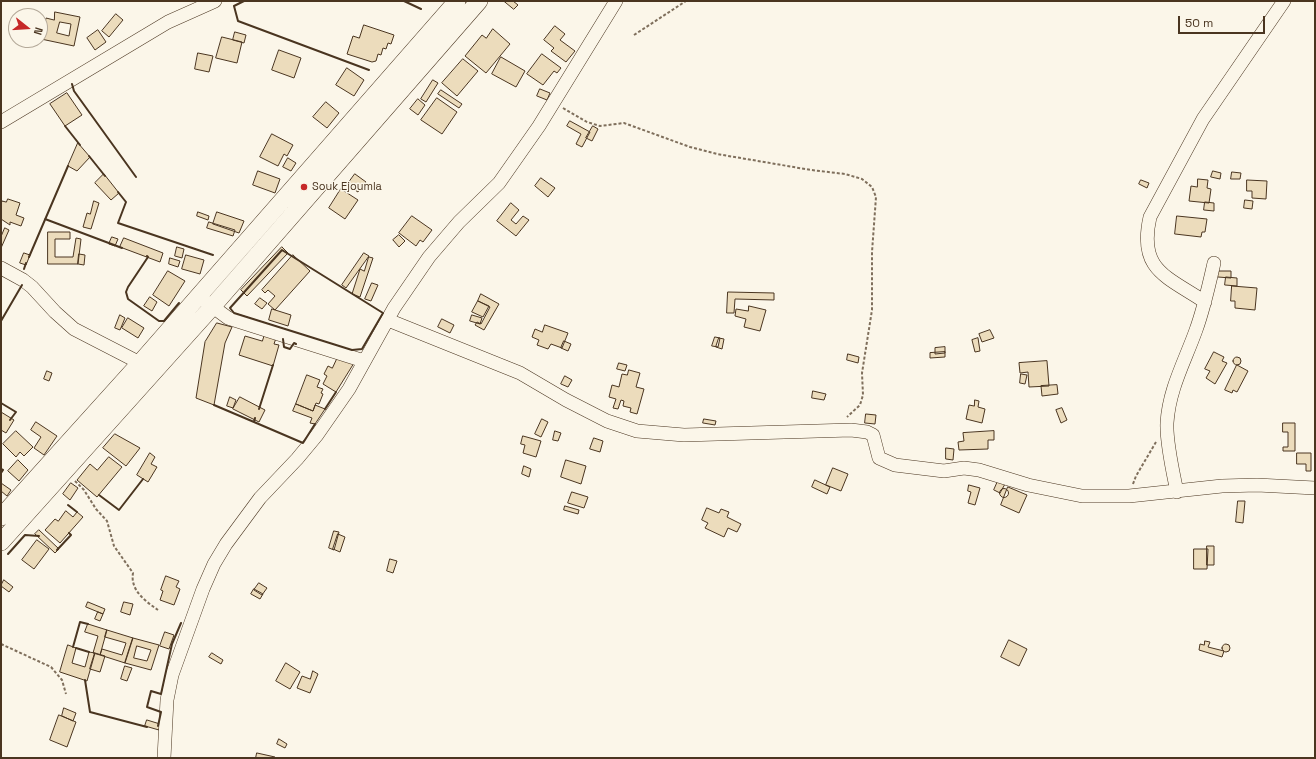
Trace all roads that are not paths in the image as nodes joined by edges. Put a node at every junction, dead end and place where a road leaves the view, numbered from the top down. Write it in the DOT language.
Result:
graph roads {
  1 [pos="215,1"];
  2 [pos="457,1"];
  3 [pos="479,1"];
  4 [pos="616,1"];
  5 [pos="1284,1"];
  6 [pos="1,122"];
  7 [pos="1214,262"];
  8 [pos="1,268"];
  9 [pos="206,301"];
  10 [pos="1205,302"];
  11 [pos="388,320"];
  12 [pos="364,361"];
  13 [pos="140,363"];
  14 [pos="58,466"];
  15 [pos="1315,488"];
  16 [pos="1177,492"];
  17 [pos="1,517"];
  18 [pos="1,542"];
  19 [pos="164,758"];
  1 -- 6 [label="street"];
  2 -- 9 [label="main road"];
  3 -- 9 [label="main road"];
  4 -- 11 [label="street"];
  5 -- 10 [label="street"];
  7 -- 10 [label="street"];
  8 -- 13 [label="street"];
  9 -- 12 [label="street"];
  9 -- 13 [label="main road"];
  9 -- 14 [label="main road"];
  10 -- 16 [label="street"];
  11 -- 12 [label="street"];
  11 -- 16 [label="street"];
  12 -- 19 [label="street"];
  13 -- 14 [label="main road"];
  14 -- 17 [label="main road"];
  14 -- 18 [label="main road"];
  15 -- 16 [label="street"];
}
